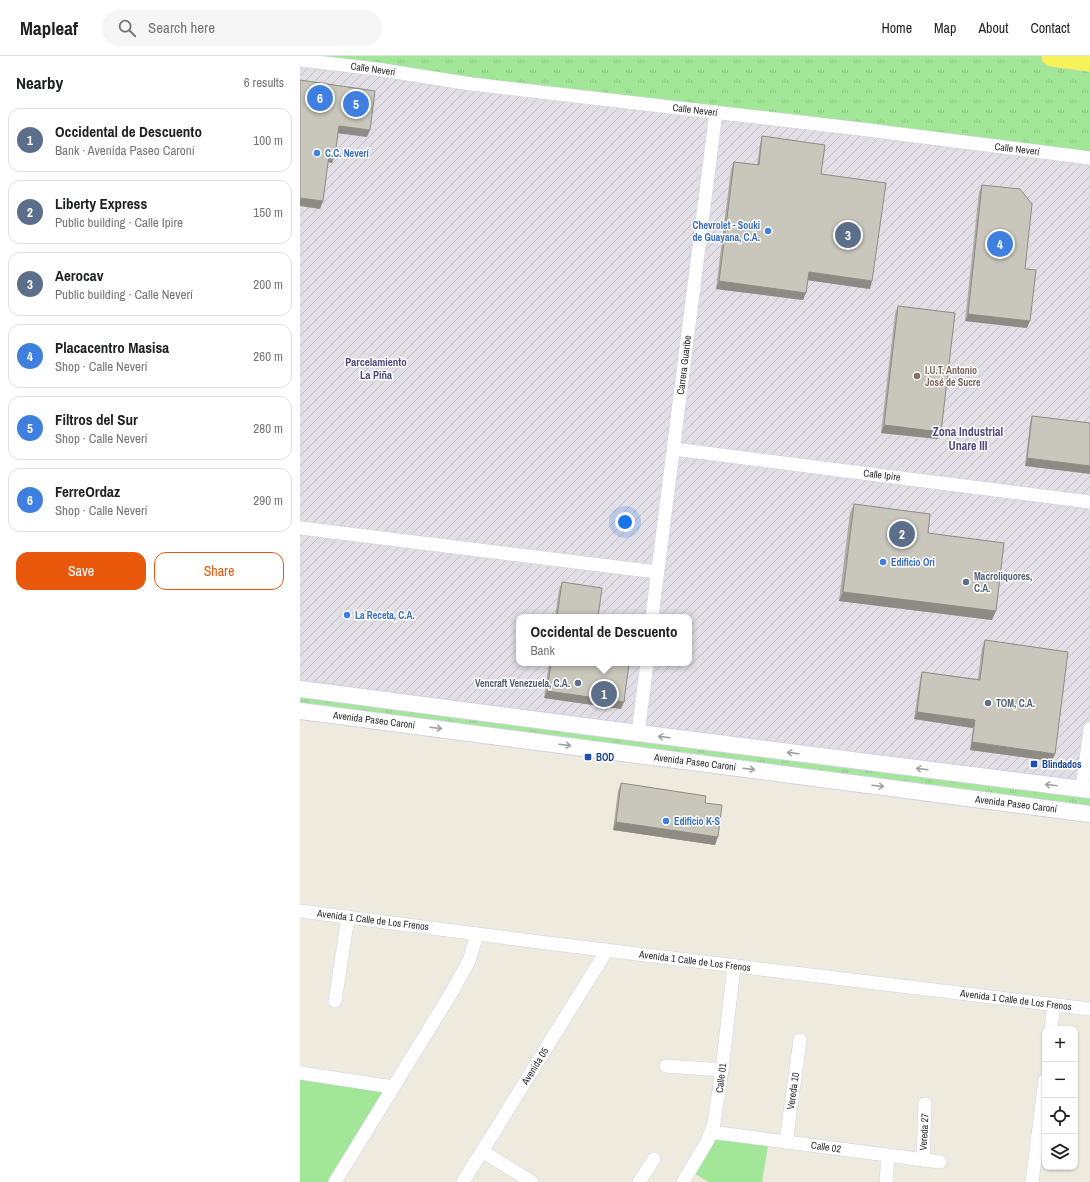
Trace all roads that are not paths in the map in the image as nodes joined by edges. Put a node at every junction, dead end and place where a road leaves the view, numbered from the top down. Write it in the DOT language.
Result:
graph roads {
  1 [pos="1052,56"];
  2 [pos="300,60"];
  3 [pos="1090,61"];
  4 [pos="716,112"];
  5 [pos="1090,158"];
  6 [pos="674,449"];
  7 [pos="1090,502"];
  8 [pos="300,528"];
  9 [pos="657,572"];
  10 [pos="652,614"];
  11 [pos="646,666"];
  12 [pos="300,689"];
  13 [pos="300,711"];
  14 [pos="1090,729"];
  15 [pos="638,733"];
  16 [pos="1086,789"];
  17 [pos="1090,814"];
  18 [pos="300,911"];
  19 [pos="348,917"];
  20 [pos="477,934"];
  21 [pos="607,950"];
  22 [pos="734,966"];
  23 [pos="335,1001"];
  24 [pos="1054,1005"];
  25 [pos="1090,1009"];
  26 [pos="1051,1026"];
  27 [pos="800,1040"];
  28 [pos="666,1066"];
  29 [pos="722,1070"];
  30 [pos="300,1073"];
  31 [pos="393,1087"];
  32 [pos="1043,1098"];
  33 [pos="925,1104"];
  34 [pos="711,1132"];
  35 [pos="786,1142"];
  36 [pos="482,1151"];
  37 [pos="888,1156"];
  38 [pos="654,1159"];
  39 [pos="923,1160"];
  40 [pos="940,1162"];
  41 [pos="335,1182"];
  42 [pos="463,1182"];
  43 [pos="532,1182"];
  44 [pos="639,1182"];
  45 [pos="683,1182"];
  46 [pos="886,1182"];
  47 [pos="1032,1182"];
  1 -- 3 [label="main road"];
  2 -- 4 [label="street, Calle Neverí"];
  4 -- 5 [label="street, Calle Neverí"];
  4 -- 6 [label="street, Carrera Guaribe"];
  6 -- 7 [label="street, Calle Ipire"];
  6 -- 9 [label="street, Carrera Guaribe"];
  8 -- 9 [label="street"];
  9 -- 10 [label="street, Carrera Guaribe"];
  11 -- 15 [label="street"];
  12 -- 15 [label="street, Avenida Paseo Caroní"];
  13 -- 17 [label="street, Avenida Paseo Caroní, one-way"];
  14 -- 16 [label="street"];
  16 -- 15 [label="street, Avenida Paseo Caroní, one-way"];
  18 -- 19 [label="street, Avenida 1 Calle de Los Frenos"];
  19 -- 20 [label="street, Avenida 1 Calle de Los Frenos"];
  19 -- 23 [label="street"];
  20 -- 21 [label="street, Avenida 1 Calle de Los Frenos"];
  20 -- 31 [label="street"];
  21 -- 22 [label="street, Avenida 1 Calle de Los Frenos"];
  21 -- 36 [label="street, Avenida 05"];
  22 -- 24 [label="street, Avenida 1 Calle de Los Frenos"];
  22 -- 29 [label="street, Calle 01"];
  24 -- 25 [label="street, Avenida 1 Calle de Los Frenos"];
  24 -- 26 [label="street"];
  27 -- 35 [label="street, Vereda 10"];
  28 -- 29 [label="street"];
  29 -- 34 [label="street, Calle 01"];
  30 -- 31 [label="street"];
  31 -- 41 [label="street"];
  32 -- 47 [label="street"];
  33 -- 39 [label="street, Vereda 27"];
  34 -- 35 [label="street, Calle 02"];
  34 -- 45 [label="street, Calle 01"];
  35 -- 37 [label="street, Calle 02"];
  36 -- 42 [label="street, Avenida 05"];
  36 -- 43 [label="street"];
  37 -- 39 [label="street, Calle 02"];
  37 -- 46 [label="street"];
  38 -- 44 [label="street"];
  39 -- 40 [label="street, Calle 02"];
}
